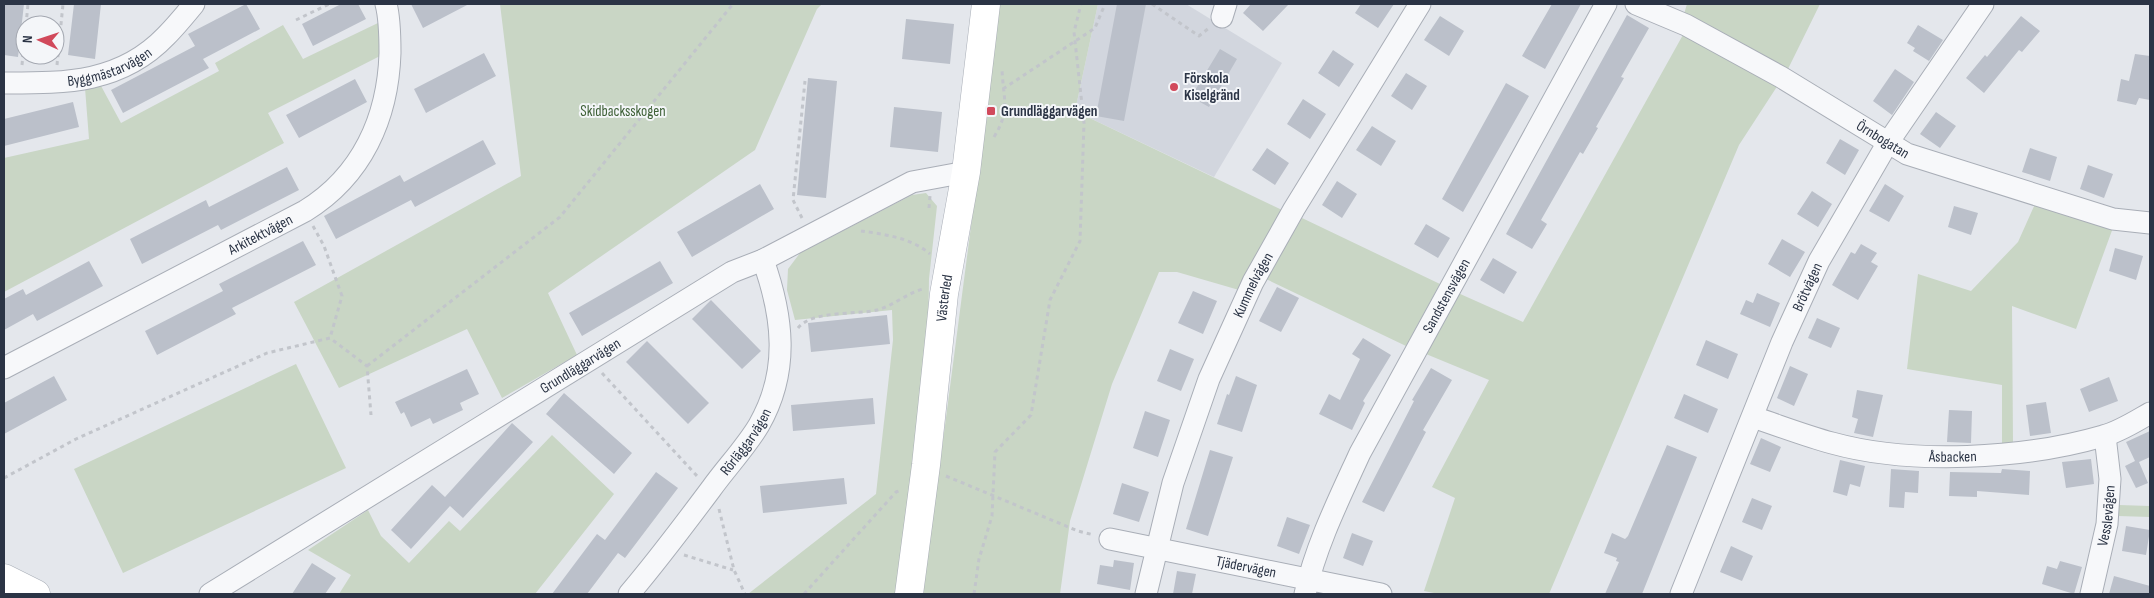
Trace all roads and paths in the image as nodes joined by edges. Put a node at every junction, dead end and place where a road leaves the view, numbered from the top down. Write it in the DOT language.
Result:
graph roads {
  1 [pos="63,4"];
  2 [pos="194,4"];
  3 [pos="329,4"];
  4 [pos="386,4"];
  5 [pos="733,4"];
  6 [pos="986,4"];
  7 [pos="1081,4"];
  8 [pos="1105,4"];
  9 [pos="1152,4"];
  10 [pos="1420,4"];
  11 [pos="1606,4"];
  12 [pos="1636,4"];
  13 [pos="1984,4"];
  14 [pos="1224,10"];
  15 [pos="296,20"];
  16 [pos="1075,41"];
  17 [pos="1002,60"];
  18 [pos="17,65"];
  19 [pos="805,81"];
  20 [pos="12,83"];
  21 [pos="55,83"];
  22 [pos="1003,89"];
  23 [pos="976,98"];
  24 [pos="992,139"];
  25 [pos="1887,144"];
  26 [pos="966,172"];
  27 [pos="305,211"];
  28 [pos="2150,223"];
  29 [pos="851,230"];
  30 [pos="811,234"];
  31 [pos="934,258"];
  32 [pos="763,260"];
  33 [pos="931,287"];
  34 [pos="793,335"];
  35 [pos="330,338"];
  36 [pos="590,360"];
  37 [pos="367,366"];
  38 [pos="4,368"];
  39 [pos="2150,413"];
  40 [pos="371,414"];
  41 [pos="1753,417"];
  42 [pos="2105,436"];
  43 [pos="936,475"];
  44 [pos="4,478"];
  45 [pos="710,490"];
  46 [pos="994,497"];
  47 [pos="1110,539"];
  48 [pos="666,550"];
  49 [pos="1156,550"];
  50 [pos="734,570"];
  51 [pos="4,578"];
  52 [pos="1306,586"];
  53 [pos="36,594"];
  54 [pos="210,594"];
  55 [pos="629,594"];
  56 [pos="745,594"];
  57 [pos="804,594"];
  58 [pos="909,594"];
  59 [pos="974,594"];
  60 [pos="1146,594"];
  61 [pos="1381,594"];
  62 [pos="1681,594"];
  63 [pos="2091,594"];
  1 -- 21 [label="path"];
  2 -- 21 [label="street, Byggmästarvägen"];
  3 -- 15 [label="path"];
  4 -- 27 [label="street, Arkitektvägen"];
  5 -- 37 [label="path"];
  6 -- 23 [label="street, Västerled"];
  7 -- 16 [label="path"];
  8 -- 16 [label="path"];
  9 -- 14 [label="path"];
  10 -- 49 [label="street, Kummelvägen"];
  11 -- 52 [label="street, Sandstensvägen"];
  12 -- 25 [label="street, Örnbogatan"];
  13 -- 25 [label="street, Brötvägen"];
  16 -- 22 [label="path"];
  16 -- 46 [label="path"];
  17 -- 22 [label="path"];
  18 -- 20 [label="path"];
  19 -- 30 [label="path"];
  20 -- 21 [label="street, Byggmästarvägen"];
  22 -- 23 [label="path"];
  22 -- 24 [label="path"];
  23 -- 26 [label="street, Västerled"];
  25 -- 28 [label="street, Örnbogatan"];
  25 -- 41 [label="street, Brötvägen"];
  26 -- 30 [label="street, Grundläggarvägen"];
  26 -- 43 [label="street, Västerled"];
  27 -- 35 [label="path"];
  27 -- 38 [label="street, Arkitektvägen"];
  29 -- 31 [label="path"];
  30 -- 32 [label="street, Grundläggarvägen"];
  32 -- 36 [label="street, Grundläggarvägen"];
  32 -- 45 [label="street, Rörläggarvägen"];
  33 -- 34 [label="path"];
  35 -- 37 [label="path"];
  35 -- 44 [label="path"];
  36 -- 45 [label="path"];
  36 -- 54 [label="street, Grundläggarvägen"];
  37 -- 40 [label="path"];
  39 -- 42 [label="street, Åsbacken"];
  41 -- 42 [label="street, Åsbacken"];
  41 -- 62 [label="street, Brötvägen"];
  42 -- 63 [label="street, Vesslevägen"];
  43 -- 46 [label="path"];
  43 -- 57 [label="path"];
  43 -- 58 [label="street, Västerled"];
  45 -- 48 [label="street, Rörläggarvägen"];
  45 -- 50 [label="path"];
  46 -- 47 [label="path"];
  46 -- 59 [label="path"];
  47 -- 49 [label="street, Tjädervägen"];
  48 -- 50 [label="path"];
  48 -- 55 [label="street, Rörläggarvägen"];
  49 -- 52 [label="street, Tjädervägen"];
  49 -- 60 [label="street, Kummelvägen"];
  50 -- 56 [label="path"];
  51 -- 53 [label="street"];
  52 -- 61 [label="street, Tjädervägen"];
}
